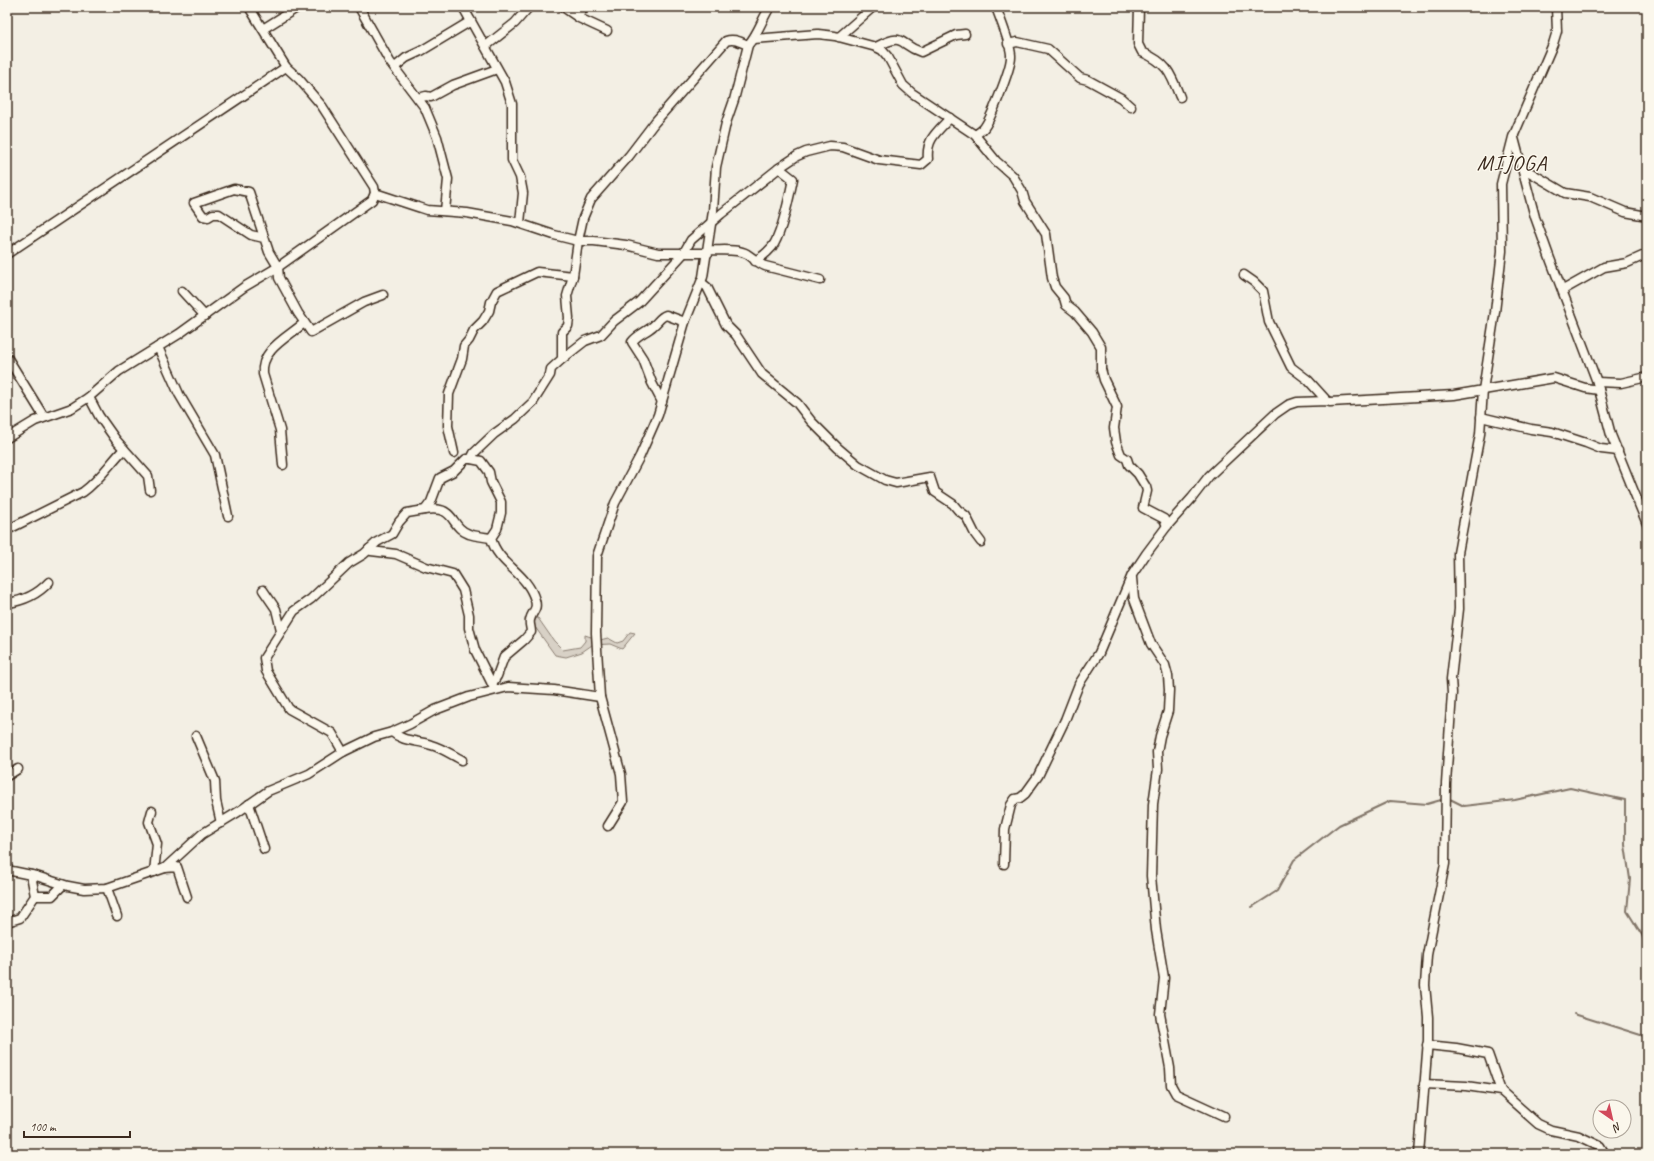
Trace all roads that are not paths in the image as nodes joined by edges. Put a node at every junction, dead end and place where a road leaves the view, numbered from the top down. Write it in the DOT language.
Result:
graph roads {
  1 [pos="249,7"];
  2 [pos="298,7"];
  3 [pos="359,7"];
  4 [pos="463,7"];
  5 [pos="529,7"];
  6 [pos="563,7"];
  7 [pos="584,7"];
  8 [pos="770,7"];
  9 [pos="873,7"];
  10 [pos="996,7"];
  11 [pos="1139,7"];
  12 [pos="1556,7"];
  13 [pos="577,16"];
  14 [pos="471,20"];
  15 [pos="263,30"];
  16 [pos="607,32"];
  17 [pos="965,34"];
  18 [pos="840,37"];
  19 [pos="751,42"];
  20 [pos="1008,44"];
  21 [pos="486,46"];
  22 [pos="876,47"];
  23 [pos="286,67"];
  24 [pos="395,67"];
  25 [pos="497,69"];
  26 [pos="1180,97"];
  27 [pos="418,98"];
  28 [pos="1131,107"];
  29 [pos="950,118"];
  30 [pos="976,134"];
  31 [pos="1514,137"];
  32 [pos="1521,167"];
  33 [pos="779,168"];
  34 [pos="375,193"];
  35 [pos="445,211"];
  36 [pos="1647,216"];
  37 [pos="711,222"];
  38 [pos="520,223"];
  39 [pos="264,238"];
  40 [pos="578,241"];
  41 [pos="708,252"];
  42 [pos="7,254"];
  43 [pos="683,254"];
  44 [pos="1647,254"];
  45 [pos="755,261"];
  46 [pos="278,267"];
  47 [pos="1244,275"];
  48 [pos="573,276"];
  49 [pos="820,280"];
  50 [pos="702,283"];
  51 [pos="1563,290"];
  52 [pos="182,291"];
  53 [pos="383,295"];
  54 [pos="205,316"];
  55 [pos="685,322"];
  56 [pos="304,323"];
  57 [pos="158,347"];
  58 [pos="7,357"];
  59 [pos="562,359"];
  60 [pos="1647,377"];
  61 [pos="1598,386"];
  62 [pos="1482,390"];
  63 [pos="89,397"];
  64 [pos="1327,401"];
  65 [pos="662,402"];
  66 [pos="44,417"];
  67 [pos="1481,417"];
  68 [pos="7,438"];
  69 [pos="124,449"];
  70 [pos="1618,451"];
  71 [pos="454,454"];
  72 [pos="471,459"];
  73 [pos="283,465"];
  74 [pos="150,490"];
  75 [pos="425,510"];
  76 [pos="228,516"];
  77 [pos="1647,524"];
  78 [pos="1167,526"];
  79 [pos="7,530"];
  80 [pos="491,538"];
  81 [pos="981,542"];
  82 [pos="369,549"];
  83 [pos="1132,575"];
  84 [pos="49,582"];
  85 [pos="263,590"];
  86 [pos="7,603"];
  87 [pos="281,630"];
  88 [pos="494,687"];
  89 [pos="600,696"];
  90 [pos="392,732"];
  91 [pos="196,736"];
  92 [pos="343,752"];
  93 [pos="462,760"];
  94 [pos="18,769"];
  95 [pos="7,776"];
  96 [pos="249,804"];
  97 [pos="152,811"];
  98 [pos="221,823"];
  99 [pos="608,826"];
  100 [pos="264,849"];
  101 [pos="1004,864"];
  102 [pos="165,868"];
  103 [pos="7,870"];
  104 [pos="154,872"];
  105 [pos="31,875"];
  106 [pos="62,885"];
  107 [pos="107,888"];
  108 [pos="35,896"];
  109 [pos="186,897"];
  110 [pos="117,916"];
  111 [pos="7,922"];
  112 [pos="1427,1046"];
  113 [pos="1424,1084"];
  114 [pos="1501,1091"];
  115 [pos="1224,1116"];
  116 [pos="1419,1154"];
  117 [pos="1606,1154"];
  1 -- 15 [label="street"];
  2 -- 15 [label="street"];
  3 -- 24 [label="street"];
  4 -- 14 [label="street"];
  5 -- 21 [label="street"];
  6 -- 13 [label="street"];
  7 -- 13 [label="street"];
  8 -- 19 [label="street"];
  9 -- 18 [label="street"];
  10 -- 20 [label="street"];
  11 -- 26 [label="street"];
  12 -- 31 [label="street"];
  13 -- 16 [label="street"];
  14 -- 21 [label="street"];
  14 -- 24 [label="street"];
  15 -- 23 [label="street"];
  17 -- 22 [label="street"];
  18 -- 19 [label="street"];
  18 -- 22 [label="street"];
  19 -- 37 [label="street"];
  19 -- 40 [label="street"];
  20 -- 28 [label="street"];
  20 -- 30 [label="street"];
  21 -- 25 [label="street"];
  22 -- 29 [label="street"];
  23 -- 34 [label="street"];
  23 -- 42 [label="street"];
  24 -- 27 [label="street"];
  25 -- 27 [label="street"];
  25 -- 38 [label="street"];
  27 -- 35 [label="street"];
  29 -- 30 [label="street"];
  29 -- 33 [label="street"];
  30 -- 78 [label="street"];
  31 -- 32 [label="street"];
  31 -- 62 [label="street"];
  32 -- 36 [label="street"];
  32 -- 51 [label="street"];
  33 -- 37 [label="street"];
  33 -- 45 [label="street"];
  34 -- 35 [label="street"];
  34 -- 46 [label="street"];
  35 -- 38 [label="street"];
  37 -- 41 [label="street"];
  37 -- 43 [label="street"];
  38 -- 40 [label="street"];
  39 -- 39 [label="street"];
  39 -- 46 [label="street"];
  40 -- 43 [label="street"];
  40 -- 48 [label="street"];
  41 -- 43 [label="street"];
  41 -- 45 [label="street"];
  41 -- 50 [label="street"];
  43 -- 59 [label="street"];
  44 -- 51 [label="street"];
  45 -- 49 [label="street"];
  46 -- 54 [label="street"];
  46 -- 56 [label="street"];
  47 -- 64 [label="street"];
  48 -- 59 [label="street"];
  48 -- 71 [label="street"];
  50 -- 55 [label="street"];
  50 -- 81 [label="street"];
  51 -- 61 [label="street"];
  52 -- 54 [label="street"];
  53 -- 56 [label="street"];
  54 -- 57 [label="street"];
  55 -- 65 [label="street"];
  55 -- 65 [label="street"];
  56 -- 73 [label="street"];
  57 -- 63 [label="street"];
  57 -- 76 [label="street"];
  58 -- 66 [label="street"];
  59 -- 72 [label="street"];
  60 -- 61 [label="street"];
  61 -- 62 [label="street"];
  61 -- 70 [label="street"];
  62 -- 64 [label="street"];
  62 -- 67 [label="street"];
  63 -- 66 [label="street"];
  63 -- 69 [label="street"];
  64 -- 78 [label="street"];
  65 -- 89 [label="street"];
  66 -- 68 [label="street"];
  67 -- 70 [label="street"];
  67 -- 112 [label="street"];
  69 -- 74 [label="street"];
  69 -- 79 [label="street"];
  70 -- 77 [label="street"];
  72 -- 75 [label="street"];
  72 -- 80 [label="street"];
  75 -- 80 [label="street"];
  75 -- 82 [label="street"];
  78 -- 83 [label="street"];
  80 -- 88 [label="street"];
  82 -- 87 [label="street"];
  82 -- 88 [label="street"];
  83 -- 101 [label="street"];
  83 -- 115 [label="street"];
  84 -- 86 [label="street"];
  85 -- 87 [label="street"];
  87 -- 92 [label="street"];
  88 -- 89 [label="street"];
  88 -- 90 [label="street"];
  89 -- 99 [label="street"];
  90 -- 92 [label="street"];
  90 -- 93 [label="street"];
  91 -- 98 [label="street"];
  92 -- 96 [label="street"];
  94 -- 95 [label="street"];
  96 -- 98 [label="street"];
  96 -- 100 [label="street"];
  97 -- 104 [label="street"];
  98 -- 102 [label="street"];
  102 -- 104 [label="street"];
  102 -- 109 [label="street"];
  103 -- 105 [label="street"];
  104 -- 107 [label="street"];
  105 -- 106 [label="street"];
  105 -- 108 [label="street"];
  106 -- 107 [label="street"];
  106 -- 108 [label="street"];
  107 -- 110 [label="street"];
  108 -- 111 [label="street"];
  112 -- 113 [label="street"];
  112 -- 114 [label="street"];
  113 -- 114 [label="street"];
  113 -- 116 [label="street"];
  114 -- 117 [label="street"];
}
